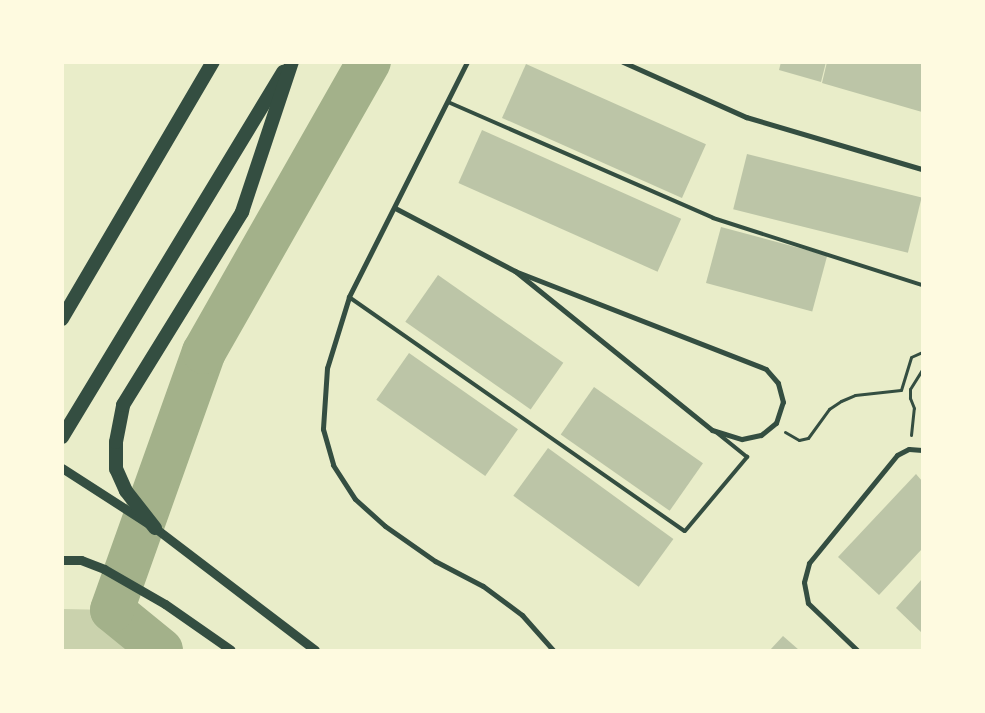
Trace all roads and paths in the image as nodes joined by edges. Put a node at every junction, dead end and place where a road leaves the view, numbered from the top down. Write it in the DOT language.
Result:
graph roads {
  1 [pos="213,62"];
  2 [pos="290,62"];
  3 [pos="467,62"];
  4 [pos="623,62"];
  5 [pos="448,102"];
  6 [pos="922,169"];
  7 [pos="395,208"];
  8 [pos="515,271"];
  9 [pos="922,285"];
  10 [pos="349,297"];
  11 [pos="62,319"];
  12 [pos="922,352"];
  13 [pos="922,370"];
  14 [pos="776,423"];
  15 [pos="712,430"];
  16 [pos="62,437"];
  17 [pos="909,449"];
  18 [pos="922,450"];
  19 [pos="62,468"];
  20 [pos="155,528"];
  21 [pos="62,560"];
  22 [pos="231,650"];
  23 [pos="315,650"];
  24 [pos="553,650"];
  25 [pos="857,650"];
  1 -- 11 [label="highway"];
  2 -- 16 [label="highway"];
  2 -- 20 [label="highway"];
  3 -- 5 [label="street"];
  4 -- 6 [label="street"];
  5 -- 7 [label="street"];
  5 -- 9 [label="lane"];
  7 -- 8 [label="street"];
  7 -- 10 [label="street"];
  8 -- 14 [label="street"];
  8 -- 15 [label="street"];
  10 -- 15 [label="lane"];
  10 -- 24 [label="street"];
  12 -- 14 [label="path"];
  13 -- 17 [label="path"];
  14 -- 15 [label="street"];
  17 -- 18 [label="street"];
  17 -- 25 [label="street"];
  19 -- 20 [label="street"];
  20 -- 23 [label="street"];
  21 -- 22 [label="street"];
}
